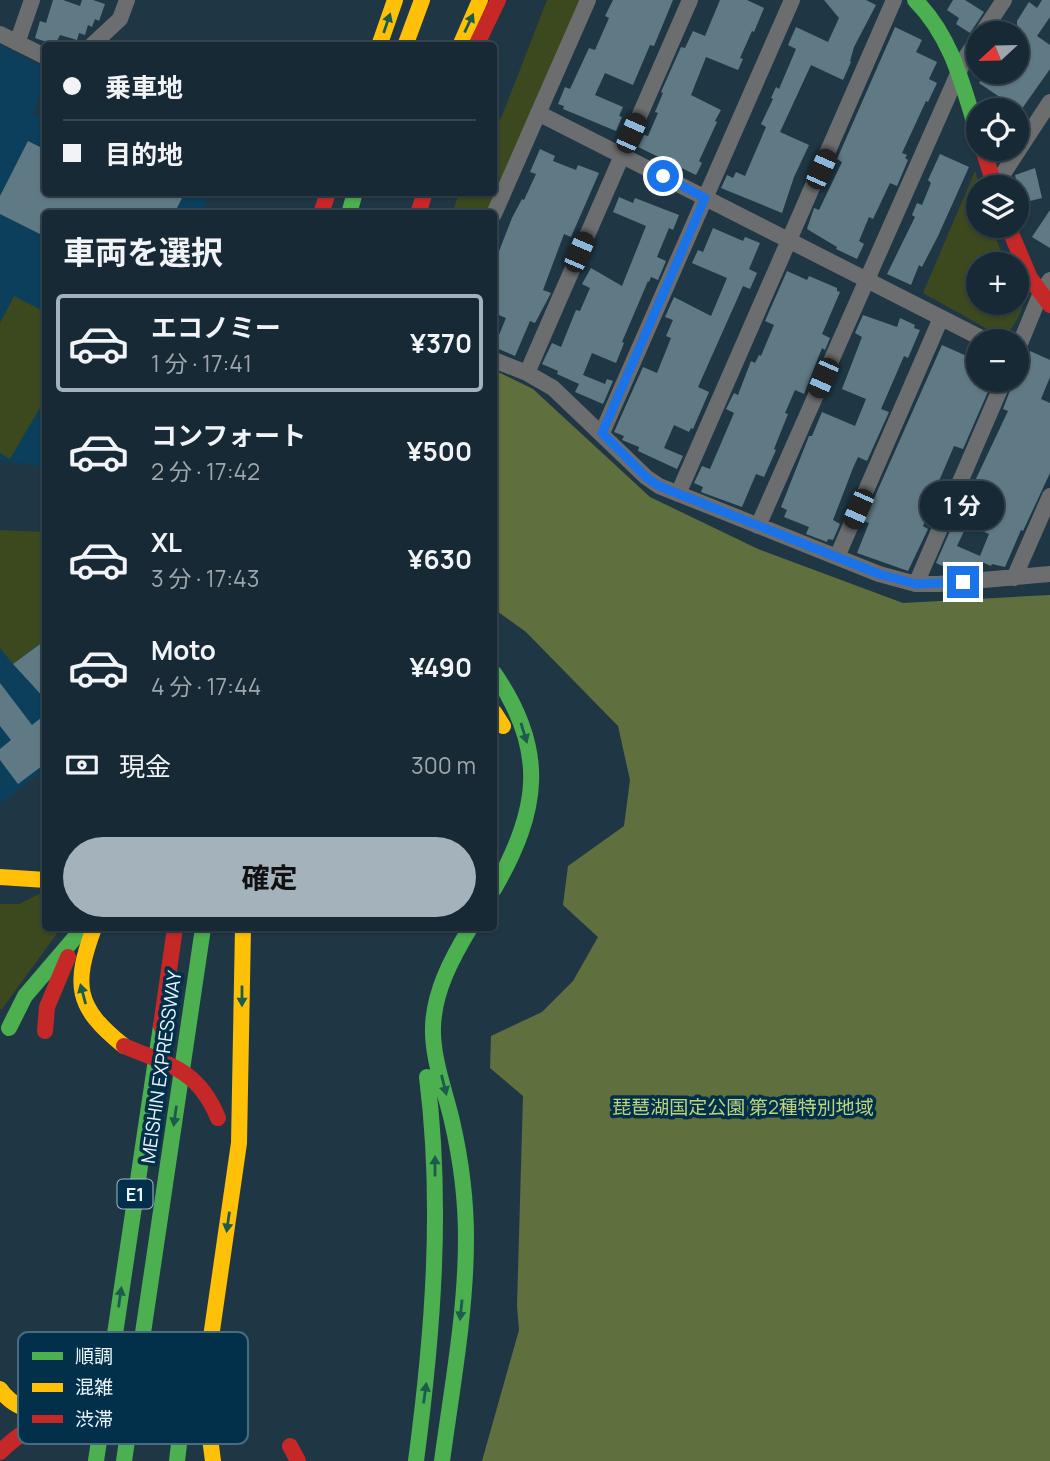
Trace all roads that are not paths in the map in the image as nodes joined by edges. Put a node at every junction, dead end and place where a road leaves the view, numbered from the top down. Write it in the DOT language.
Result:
graph roads {
  1 [pos="32,0"];
  2 [pos="127,0"];
  3 [pos="395,0"];
  4 [pos="422,0"];
  5 [pos="480,0"];
  6 [pos="498,0"];
  7 [pos="514,0"];
  8 [pos="588,0"];
  9 [pos="690,0"];
  10 [pos="792,0"];
  11 [pos="894,0"];
  12 [pos="915,0"];
  13 [pos="1004,0"];
  14 [pos="990,21"];
  15 [pos="0,34"];
  16 [pos="95,42"];
  17 [pos="380,42"];
  18 [pos="406,42"];
  19 [pos="462,42"];
  20 [pos="479,42"];
  21 [pos="495,42"];
  22 [pos="17,43"];
  23 [pos="42,55"];
  24 [pos="966,60"];
  25 [pos="958,74"];
  26 [pos="966,98"];
  27 [pos="1050,102"];
  28 [pos="538,113"];
  29 [pos="621,155"];
  30 [pos="1002,175"];
  31 [pos="705,198"];
  32 [pos="496,210"];
  33 [pos="1013,238"];
  34 [pos="789,241"];
  35 [pos="867,280"];
  36 [pos="1050,280"];
  37 [pos="1045,300"];
  38 [pos="941,318"];
  39 [pos="1029,329"];
  40 [pos="966,330"];
  41 [pos="497,361"];
  42 [pos="527,373"];
  43 [pos="999,392"];
  44 [pos="602,433"];
  45 [pos="678,494"];
  46 [pos="1050,496"];
  47 [pos="758,526"];
  48 [pos="837,557"];
  49 [pos="1050,574"];
  50 [pos="1014,578"];
  51 [pos="916,584"];
  52 [pos="497,678"];
  53 [pos="497,710"];
  54 [pos="504,732"];
  55 [pos="497,855"];
  56 [pos="0,877"];
  57 [pos="42,880"];
  58 [pos="497,884"];
  59 [pos="84,931"];
  60 [pos="85,931"];
  61 [pos="85,931"];
  62 [pos="175,931"];
  63 [pos="203,931"];
  64 [pos="243,931"];
  65 [pos="452,931"];
  66 [pos="468,931"];
  67 [pos="9,1028"];
  68 [pos="44,1031"];
  69 [pos="221,1135"];
  70 [pos="195,1328"];
  71 [pos="115,1332"];
  72 [pos="143,1332"];
  73 [pos="194,1332"];
  74 [pos="212,1332"];
  75 [pos="0,1389"];
  76 [pos="18,1406"];
  77 [pos="18,1435"];
  78 [pos="182,1444"];
  79 [pos="289,1446"];
  80 [pos="0,1452"];
  81 [pos="307,1459"];
  82 [pos="197,1461"];
  83 [pos="416,1461"];
  84 [pos="442,1461"];
  1 -- 22 [label="street"];
  2 -- 16 [label="street"];
  17 -- 3 [label="main road, one-way"];
  4 -- 18 [label="main road"];
  19 -- 5 [label="main road, one-way"];
  6 -- 20 [label="main road"];
  7 -- 21 [label="main road"];
  8 -- 28 [label="street"];
  9 -- 29 [label="street"];
  10 -- 31 [label="street"];
  11 -- 34 [label="street"];
  12 -- 25 [label="main road"];
  13 -- 14 [label="street"];
  15 -- 22 [label="street"];
  22 -- 23 [label="street"];
  24 -- 25 [label="street"];
  25 -- 26 [label="main road"];
  25 -- 35 [label="street"];
  27 -- 30 [label="street"];
  28 -- 29 [label="street"];
  28 -- 32 [label="street"];
  29 -- 31 [label="street"];
  29 -- 42 [label="street"];
  31 -- 34 [label="street"];
  31 -- 44 [label="street"];
  33 -- 37 [label="main road"];
  34 -- 35 [label="street"];
  34 -- 45 [label="street"];
  35 -- 38 [label="street"];
  35 -- 47 [label="street"];
  36 -- 37 [label="street"];
  37 -- 39 [label="street"];
  38 -- 40 [label="street"];
  38 -- 48 [label="street"];
  41 -- 42 [label="street"];
  42 -- 44 [label="street"];
  43 -- 51 [label="street"];
  44 -- 45 [label="street"];
  45 -- 47 [label="street"];
  46 -- 50 [label="street"];
  47 -- 48 [label="street"];
  48 -- 51 [label="street"];
  49 -- 50 [label="street"];
  50 -- 51 [label="street"];
  52 -- 58 [label="main road, one-way"];
  53 -- 54 [label="main road"];
  54 -- 55 [label="main road"];
  56 -- 57 [label="main road"];
  59 -- 67 [label="main road"];
  60 -- 68 [label="main road"];
  69 -- 61 [label="main road, one-way, bridge"];
  71 -- 62 [label="main road, MEISHIN EXPRESSWAY / E1, one-way"];
  63 -- 72 [label="main road, MEISHIN EXPRESSWAY / E1, one-way"];
  64 -- 74 [label="main road, one-way"];
  83 -- 65 [label="main road, one-way"];
  66 -- 84 [label="main road, one-way"];
  70 -- 73 [label="main road, bridge"];
  75 -- 76 [label="main road"];
  77 -- 80 [label="main road"];
  78 -- 82 [label="main road, bridge"];
  79 -- 81 [label="main road"];
}
